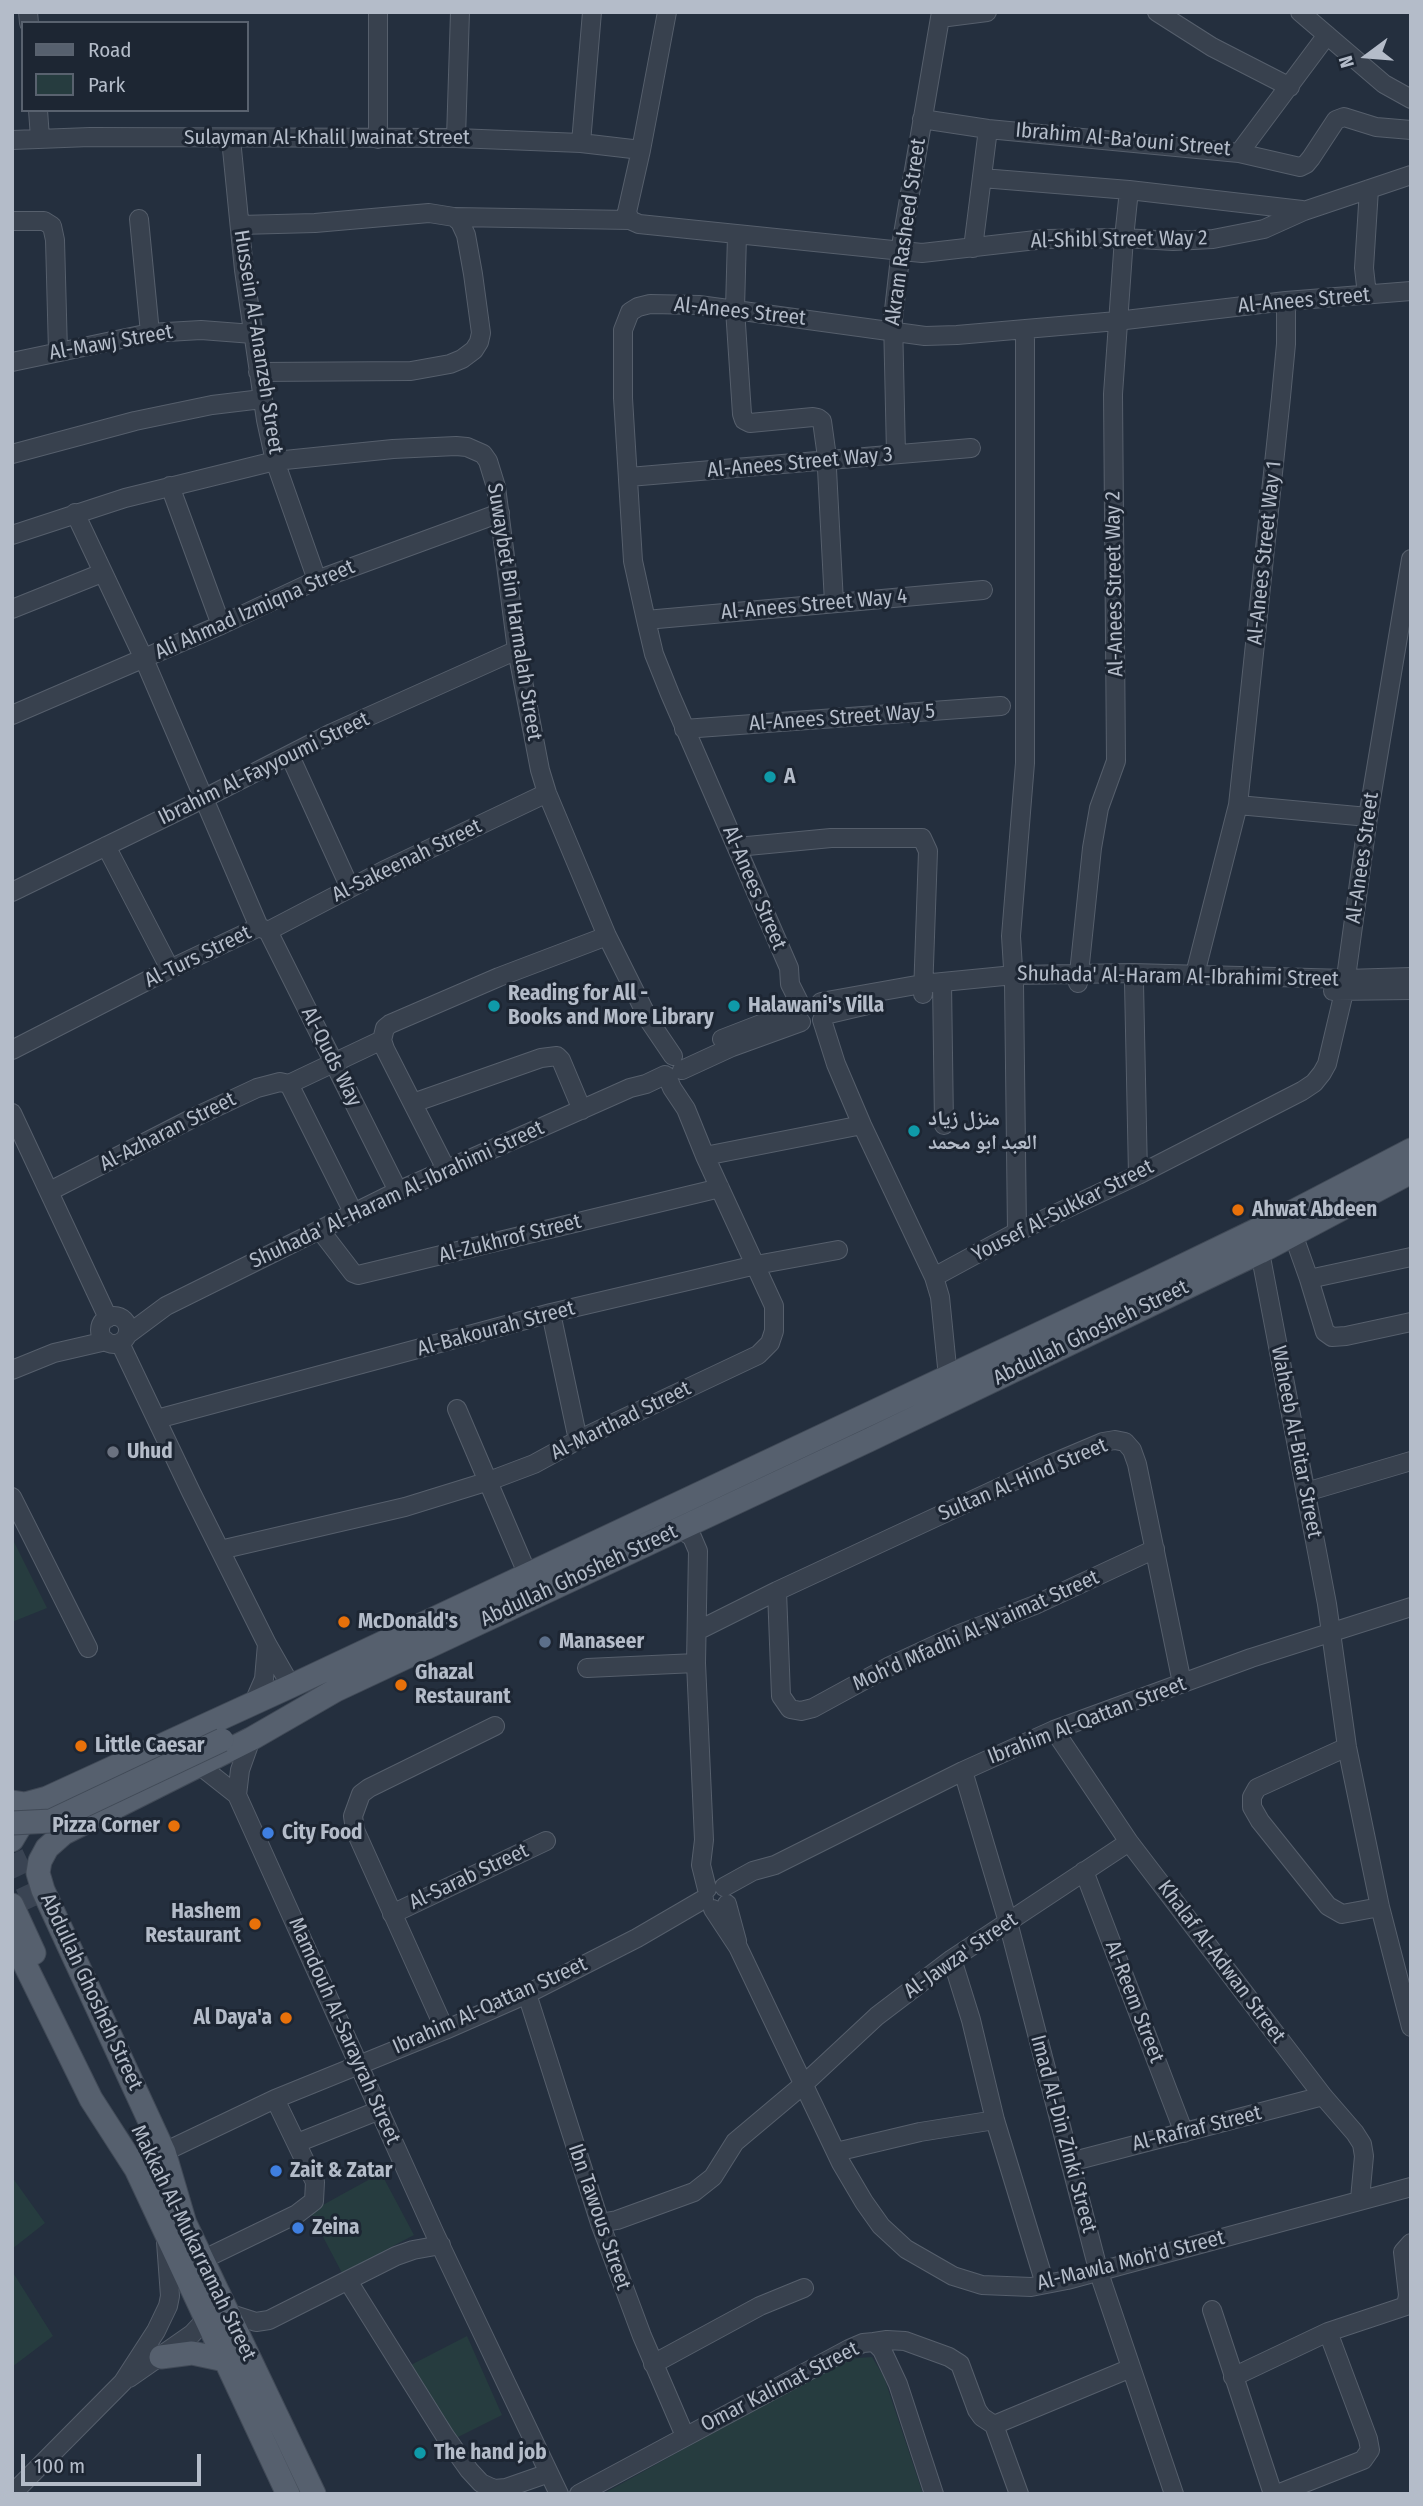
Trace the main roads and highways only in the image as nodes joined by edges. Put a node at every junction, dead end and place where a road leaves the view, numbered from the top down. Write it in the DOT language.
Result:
graph roads {
  1 [pos="1411,1150"];
  2 [pos="1411,1171"];
  3 [pos="336,1690"];
  4 [pos="93,1778"];
  5 [pos="47,1798"];
  6 [pos="12,1802"];
  7 [pos="112,1810"];
  8 [pos="12,1823"];
  9 [pos="12,1840"];
  10 [pos="43,1890"];
  11 [pos="14,1909"];
  12 [pos="40,1914"];
  13 [pos="12,1938"];
  14 [pos="136,2169"];
  15 [pos="176,2231"];
  16 [pos="162,2357"];
  17 [pos="225,2360"];
  18 [pos="288,2494"];
  19 [pos="314,2494"];
  1 -- 4 [label="main road, Abdullah Ghosheh Street"];
  2 -- 3 [label="main road, Abdullah Ghosheh Street"];
  3 -- 7 [label="main road, Abdullah Ghosheh Street"];
  3 -- 8 [label="main road, bridge"];
  4 -- 5 [label="main road, Abdullah Ghosheh Street"];
  4 -- 7 [label="main road"];
  5 -- 6 [label="main road, Abdullah Ghosheh Street"];
  5 -- 9 [label="main road"];
  7 -- 10 [label="main road, Abdullah Ghosheh Street"];
  10 -- 11 [label="main road"];
  10 -- 15 [label="main road, Abdullah Ghosheh Street"];
  11 -- 14 [label="main road"];
  12 -- 15 [label="main road, Makkah Al-Mukarramah Street"];
  13 -- 14 [label="main road, Makkah Al-Mukarramah Street"];
  14 -- 15 [label="main road, Makkah Al-Mukarramah Street"];
  15 -- 17 [label="main road, Makkah Al-Mukarramah Street"];
  15 -- 19 [label="main road, Makkah Al-Mukarramah Street"];
  16 -- 17 [label="main road"];
  17 -- 18 [label="main road, Makkah Al-Mukarramah Street"];
}
